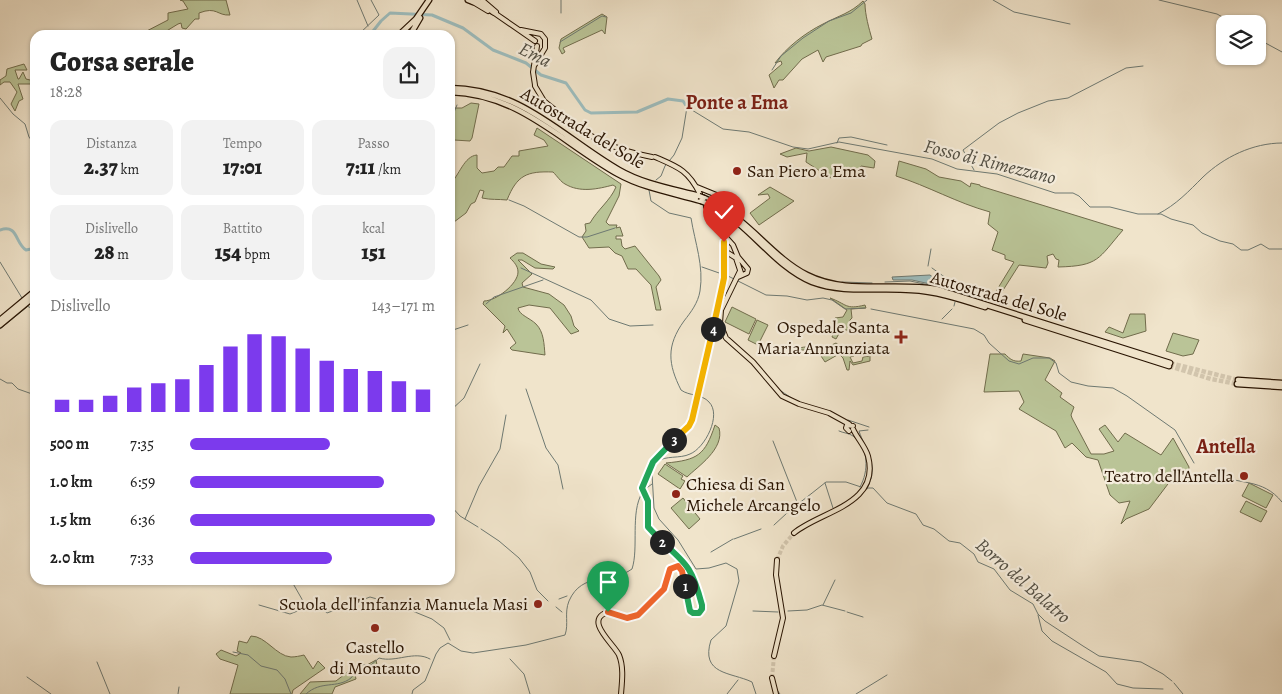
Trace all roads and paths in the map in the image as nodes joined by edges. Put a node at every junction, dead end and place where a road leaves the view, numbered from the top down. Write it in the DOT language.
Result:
graph roads {
  1 [pos="482,0"];
  2 [pos="473,1"];
  3 [pos="428,4"];
  4 [pos="496,14"];
  5 [pos="417,20"];
  6 [pos="405,30"];
  7 [pos="412,30"];
  8 [pos="521,30"];
  9 [pos="537,34"];
  10 [pos="535,41"];
  11 [pos="537,46"];
  12 [pos="543,50"];
  13 [pos="533,69"];
  14 [pos="455,87"];
  15 [pos="455,93"];
  16 [pos="644,183"];
  17 [pos="695,185"];
  18 [pos="706,190"];
  19 [pos="703,200"];
  20 [pos="718,207"];
  21 [pos="731,243"];
  22 [pos="734,248"];
  23 [pos="726,251"];
  24 [pos="744,266"];
  25 [pos="740,269"];
  26 [pos="744,274"];
  27 [pos="737,279"];
  28 [pos="30,295"];
  29 [pos="30,300"];
  30 [pos="0,320"];
  31 [pos="0,325"];
  32 [pos="1170,365"];
  33 [pos="1238,382"];
  34 [pos="1282,385"];
  35 [pos="794,533"];
  36 [pos="777,560"];
  37 [pos="774,656"];
  38 [pos="772,678"];
  39 [pos="776,693"];
  40 [pos="621,694"];
  1 -- 4 [label="main road"];
  2 -- 4 [label="highway"];
  3 -- 5 [label="highway"];
  4 -- 8 [label="main road"];
  5 -- 6 [label="highway"];
  5 -- 7 [label="highway"];
  8 -- 9 [label="main road"];
  8 -- 10 [label="main road"];
  9 -- 10 [label="main road"];
  9 -- 12 [label="main road"];
  10 -- 11 [label="main road"];
  11 -- 12 [label="main road"];
  11 -- 13 [label="main road"];
  12 -- 13 [label="main road"];
  13 -- 17 [label="main road"];
  14 -- 16 [label="highway, Autostrada del Sole"];
  15 -- 16 [label="highway, Autostrada del Sole"];
  16 -- 19 [label="highway, Autostrada del Sole"];
  17 -- 18 [label="main road"];
  17 -- 19 [label="main road"];
  18 -- 19 [label="main road"];
  18 -- 20 [label="main road"];
  19 -- 20 [label="highway, Autostrada del Sole"];
  19 -- 20 [label="main road"];
  19 -- 23 [label="main road"];
  20 -- 21 [label="main road"];
  20 -- 32 [label="highway, Autostrada del Sole"];
  21 -- 22 [label="main road"];
  21 -- 23 [label="main road"];
  22 -- 23 [label="main road"];
  22 -- 24 [label="main road"];
  23 -- 25 [label="main road"];
  23 -- 40 [label="main road"];
  24 -- 25 [label="main road"];
  24 -- 26 [label="main road"];
  25 -- 26 [label="main road"];
  25 -- 27 [label="main road"];
  26 -- 27 [label="main road"];
  27 -- 35 [label="main road"];
  28 -- 30 [label="highway"];
  29 -- 31 [label="highway"];
  33 -- 34 [label="highway"];
  36 -- 37 [label="main road"];
  38 -- 39 [label="main road"];
}
